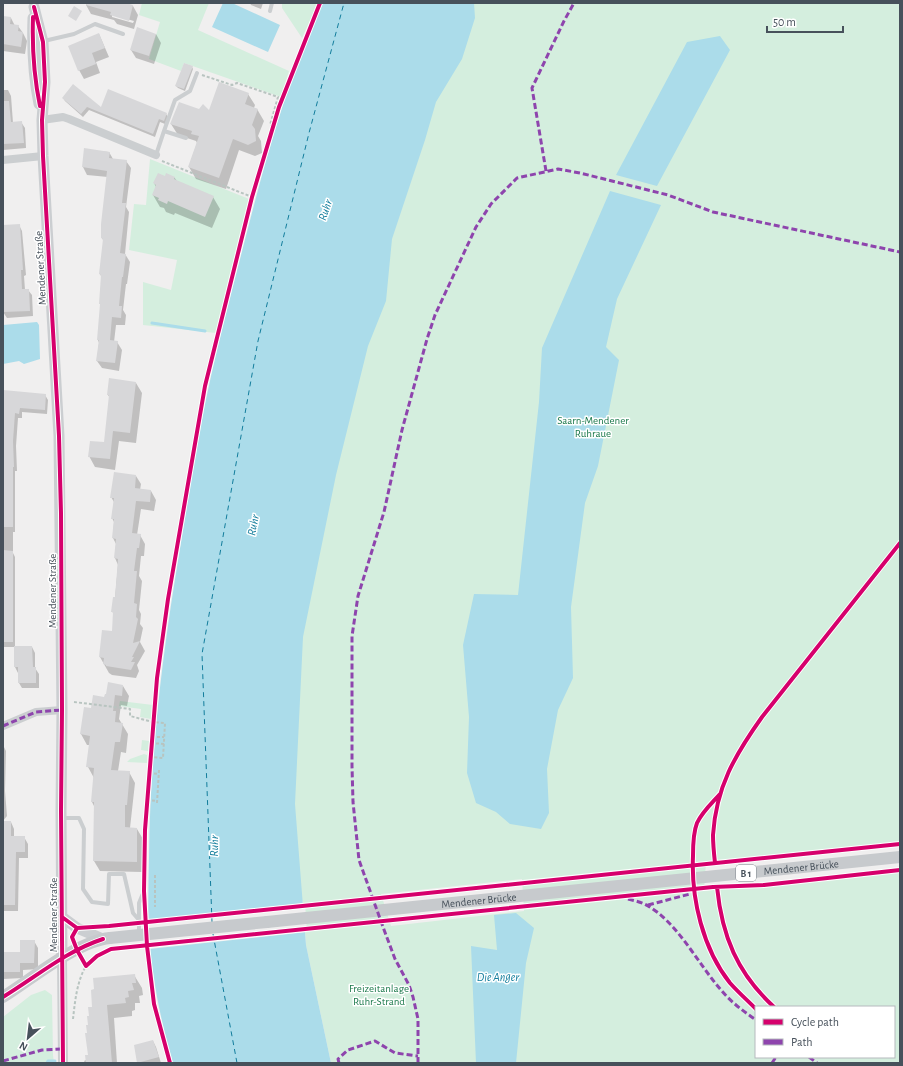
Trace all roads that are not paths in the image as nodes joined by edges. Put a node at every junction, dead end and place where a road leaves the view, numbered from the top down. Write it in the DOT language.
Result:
graph roads {
  1 [pos="272,3"];
  2 [pos="34,5"];
  3 [pos="270,11"];
  4 [pos="124,34"];
  5 [pos="37,42"];
  6 [pos="196,73"];
  7 [pos="42,120"];
  8 [pos="164,131"];
  9 [pos="186,138"];
  10 [pos="156,155"];
  11 [pos="43,156"];
  12 [pos="3,160"];
  13 [pos="62,710"];
  14 [pos="3,726"];
  15 [pos="61,818"];
  16 [pos="900,857"];
  17 [pos="144,891"];
  18 [pos="62,917"];
  19 [pos="139,920"];
  20 [pos="106,939"];
  21 [pos="139,939"];
  22 [pos="62,958"];
  23 [pos="3,997"];
  24 [pos="63,1063"];
  1 -- 3 [label="lane"];
  2 -- 5 [label="main road, Mendener Straße"];
  4 -- 5 [label="lane"];
  5 -- 7 [label="main road, Mendener Straße"];
  6 -- 8 [label="lane"];
  7 -- 10 [label="street"];
  7 -- 11 [label="main road, Mendener Straße"];
  8 -- 9 [label="lane"];
  8 -- 10 [label="lane"];
  11 -- 12 [label="street"];
  11 -- 13 [label="main road, Mendener Straße"];
  13 -- 14 [label="street"];
  13 -- 15 [label="main road, Mendener Straße"];
  15 -- 18 [label="main road, Mendener Straße"];
  15 -- 19 [label="lane"];
  16 -- 20 [label="main road, Mendener Brücke / B 1, bridge"];
  17 -- 19 [label="lane"];
  18 -- 20 [label="main road"];
  18 -- 22 [label="main road, Mendener Straße"];
  19 -- 21 [label="lane"];
  20 -- 22 [label="main road, Mendener Brücke / B 1"];
  22 -- 23 [label="main road, B 1"];
  22 -- 24 [label="street, Mendener Straße"];
}
